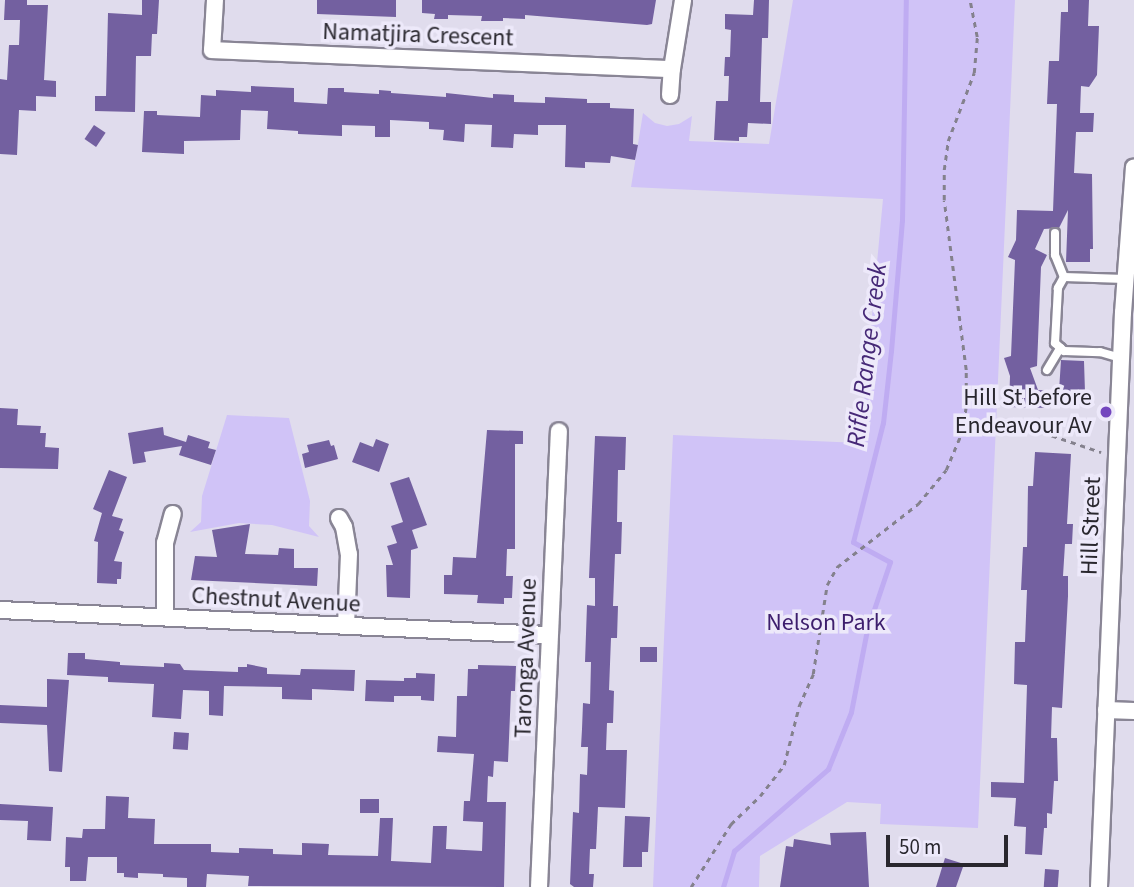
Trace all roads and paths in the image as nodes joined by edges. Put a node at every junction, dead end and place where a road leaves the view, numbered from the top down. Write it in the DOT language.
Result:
graph roads {
  1 [pos="215,0"];
  2 [pos="683,0"];
  3 [pos="970,0"];
  4 [pos="672,69"];
  5 [pos="670,96"];
  6 [pos="1134,167"];
  7 [pos="1055,233"];
  8 [pos="1064,277"];
  9 [pos="1125,279"];
  10 [pos="1128,313"];
  11 [pos="1060,348"];
  12 [pos="1121,358"];
  13 [pos="1047,370"];
  14 [pos="964,420"];
  15 [pos="559,431"];
  16 [pos="1116,461"];
  17 [pos="173,514"];
  18 [pos="339,518"];
  19 [pos="0,610"];
  20 [pos="165,617"];
  21 [pos="346,625"];
  22 [pos="550,635"];
  23 [pos="1106,710"];
  24 [pos="1134,711"];
  25 [pos="539,887"];
  26 [pos="691,887"];
  27 [pos="1099,887"];
  1 -- 4 [label="street, Namatjira Crescent"];
  2 -- 4 [label="street"];
  3 -- 14 [label="path"];
  4 -- 5 [label="street"];
  6 -- 9 [label="street, Hill Street"];
  7 -- 8 [label="lane"];
  8 -- 9 [label="lane"];
  8 -- 11 [label="lane"];
  9 -- 10 [label="street, Hill Street"];
  10 -- 12 [label="street, Hill Street"];
  11 -- 12 [label="lane"];
  11 -- 13 [label="lane"];
  12 -- 16 [label="street, Hill Street"];
  14 -- 16 [label="path"];
  14 -- 26 [label="path"];
  15 -- 22 [label="street, Taronga Avenue"];
  16 -- 23 [label="street, Hill Street"];
  17 -- 20 [label="street"];
  18 -- 21 [label="street"];
  19 -- 20 [label="street, Chestnut Avenue"];
  20 -- 21 [label="street, Chestnut Avenue"];
  21 -- 22 [label="street, Chestnut Avenue"];
  22 -- 25 [label="street, Taronga Avenue"];
  23 -- 24 [label="street"];
  23 -- 27 [label="street, Hill Street"];
}
